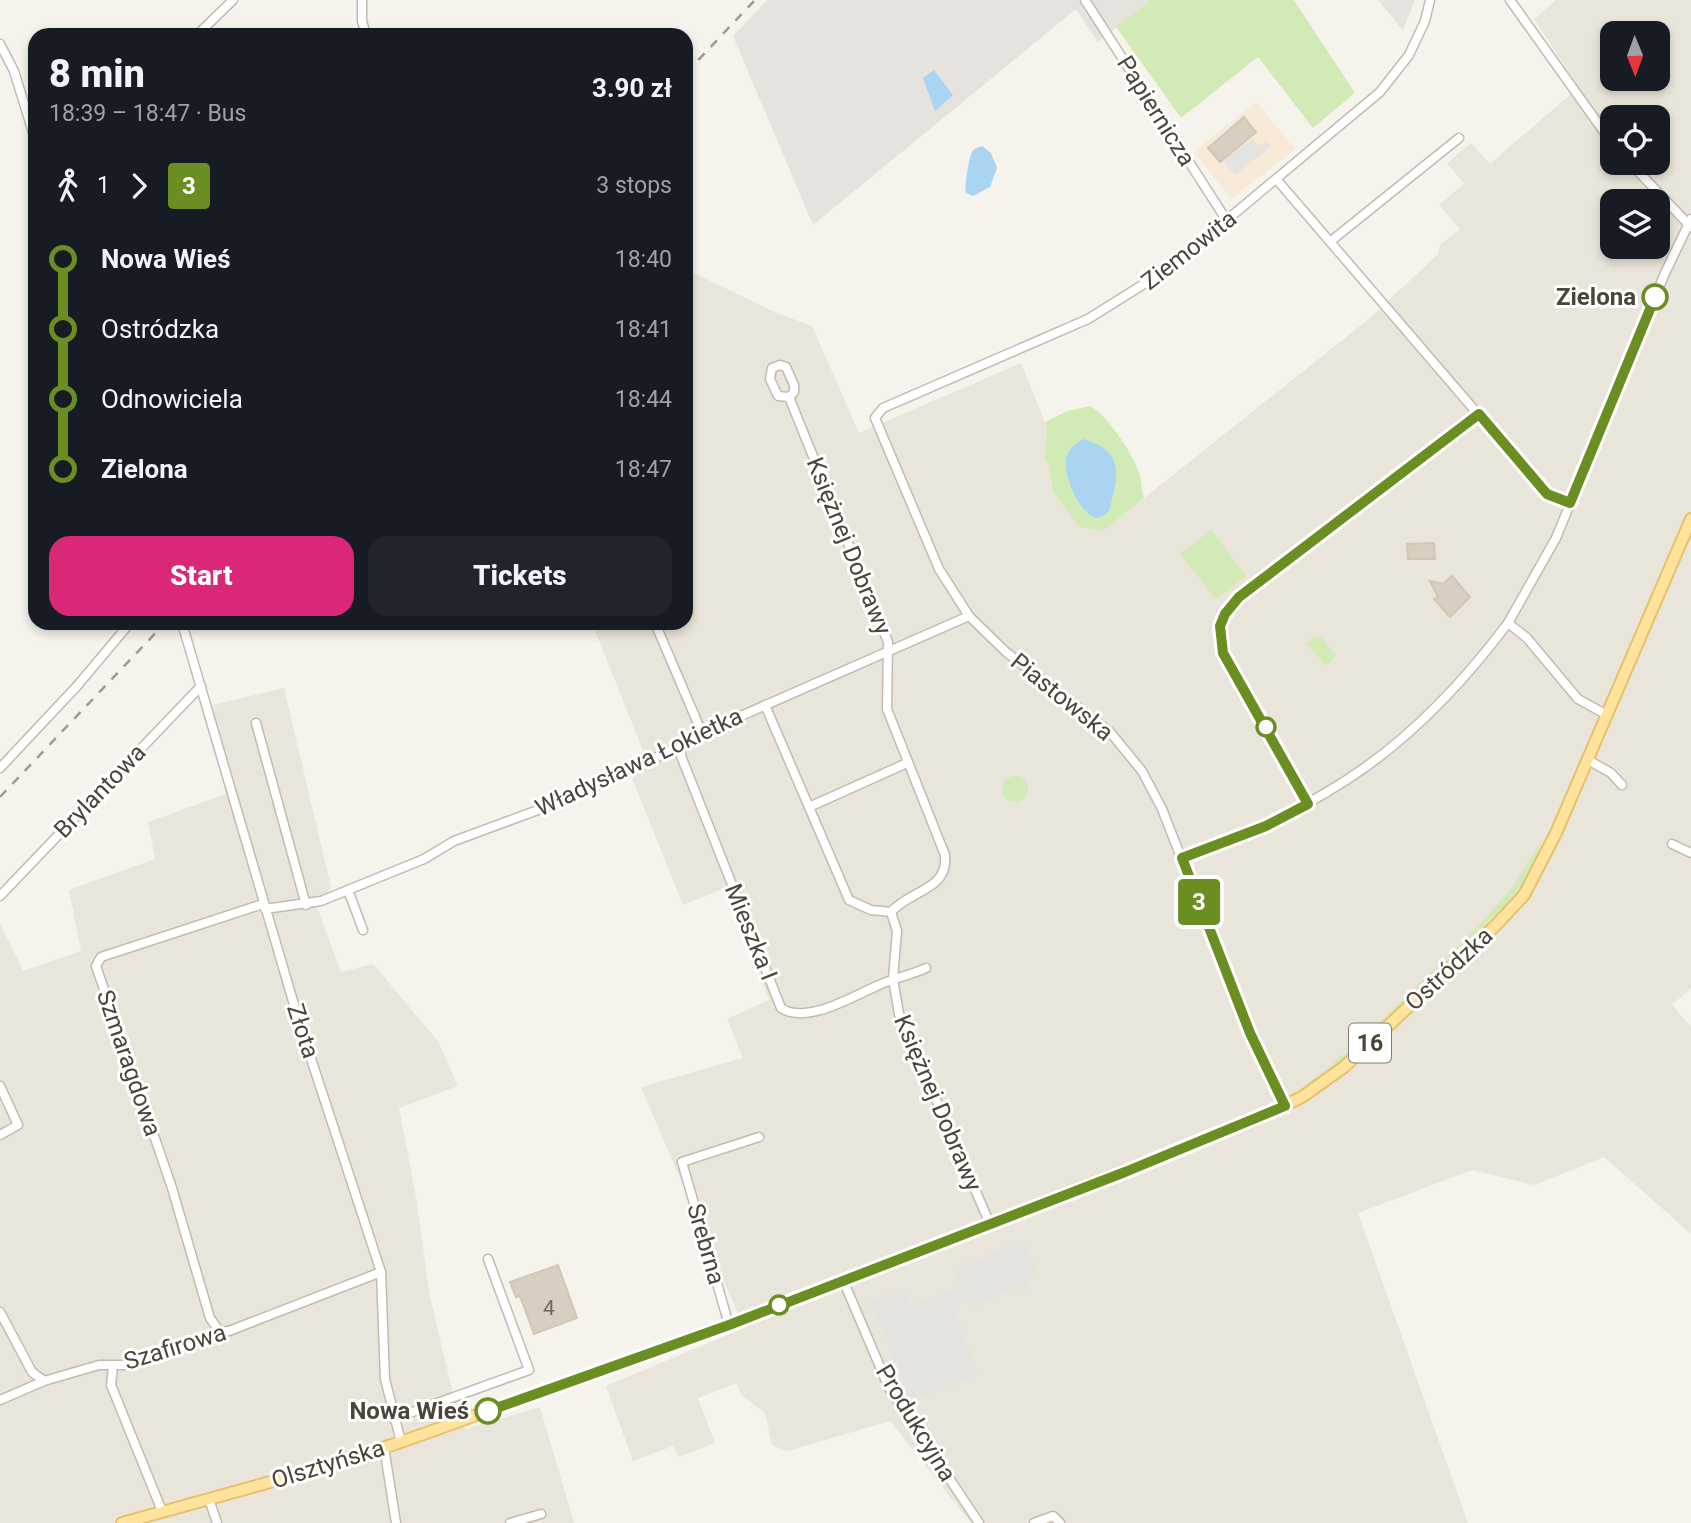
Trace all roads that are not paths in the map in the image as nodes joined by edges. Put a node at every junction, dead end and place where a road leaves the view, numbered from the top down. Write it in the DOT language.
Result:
graph roads {
  1 [pos="233,0"];
  2 [pos="362,0"];
  3 [pos="1085,0"];
  4 [pos="1430,0"];
  5 [pos="1510,0"];
  6 [pos="204,28"];
  7 [pos="364,28"];
  8 [pos="0,44"];
  9 [pos="28,116"];
  10 [pos="1600,126"];
  11 [pos="1459,138"];
  12 [pos="1642,175"];
  13 [pos="1278,180"];
  14 [pos="1227,221"];
  15 [pos="1690,224"];
  16 [pos="1331,241"];
  17 [pos="789,397"];
  18 [pos="877,413"];
  19 [pos="1479,414"];
  20 [pos="1570,503"];
  21 [pos="1691,519"];
  22 [pos="970,616"];
  23 [pos="1508,623"];
  24 [pos="124,630"];
  25 [pos="184,630"];
  26 [pos="658,630"];
  27 [pos="888,651"];
  28 [pos="201,686"];
  29 [pos="765,705"];
  30 [pos="1607,715"];
  31 [pos="256,723"];
  32 [pos="702,733"];
  33 [pos="681,743"];
  34 [pos="1588,760"];
  35 [pos="907,763"];
  36 [pos="0,768"];
  37 [pos="1622,785"];
  38 [pos="1308,804"];
  39 [pos="809,807"];
  40 [pos="1672,844"];
  41 [pos="1691,853"];
  42 [pos="1182,858"];
  43 [pos="348,890"];
  44 [pos="0,896"];
  45 [pos="306,905"];
  46 [pos="264,906"];
  47 [pos="891,912"];
  48 [pos="363,930"];
  49 [pos="926,968"];
  50 [pos="893,979"];
  51 [pos="0,1086"];
  52 [pos="1285,1106"];
  53 [pos="0,1135"];
  54 [pos="759,1137"];
  55 [pos="990,1224"];
  56 [pos="488,1259"];
  57 [pos="381,1272"];
  58 [pos="843,1280"];
  59 [pos="0,1312"];
  60 [pos="729,1325"];
  61 [pos="220,1332"];
  62 [pos="113,1367"];
  63 [pos="44,1381"];
  64 [pos="0,1400"];
  65 [pos="393,1419"];
  66 [pos="401,1442"];
  67 [pos="384,1447"];
  68 [pos="209,1499"];
  69 [pos="162,1511"];
  70 [pos="541,1514"];
  71 [pos="151,1519"];
  72 [pos="122,1523"];
  73 [pos="217,1523"];
  74 [pos="396,1523"];
  75 [pos="510,1523"];
  76 [pos="979,1523"];
  77 [pos="1034,1523"];
  78 [pos="1060,1523"];
  1 -- 6 [label="street"];
  2 -- 7 [label="street"];
  3 -- 14 [label="street, Papiernicza"];
  4 -- 13 [label="street, Ziemowita"];
  5 -- 10 [label="street"];
  8 -- 9 [label="street"];
  11 -- 16 [label="street"];
  12 -- 15 [label="street"];
  13 -- 14 [label="street, Ziemowita"];
  13 -- 16 [label="street"];
  14 -- 18 [label="street, Ziemowita"];
  15 -- 20 [label="street"];
  16 -- 19 [label="street"];
  17 -- 27 [label="street, Księżnej Dobrawy"];
  18 -- 22 [label="street, Piastowska"];
  19 -- 20 [label="street"];
  19 -- 38 [label="street"];
  20 -- 23 [label="street"];
  21 -- 30 [label="main road, Ostródzka / 16"];
  22 -- 27 [label="street, Władysława Łokietka"];
  22 -- 42 [label="street, Piastowska"];
  23 -- 30 [label="street"];
  23 -- 38 [label="street"];
  24 -- 36 [label="street"];
  25 -- 28 [label="street, Złota"];
  26 -- 32 [label="street"];
  27 -- 29 [label="street, Władysława Łokietka"];
  27 -- 35 [label="street, Księżnej Dobrawy"];
  28 -- 44 [label="street, Brylantowa"];
  28 -- 46 [label="street, Złota"];
  29 -- 32 [label="street, Władysława Łokietka"];
  29 -- 39 [label="street"];
  30 -- 34 [label="main road, Ostródzka / 16"];
  31 -- 45 [label="street"];
  32 -- 33 [label="street, Władysława Łokietka"];
  33 -- 43 [label="street, Władysława Łokietka"];
  33 -- 50 [label="street, Mieszka I"];
  34 -- 37 [label="street"];
  34 -- 52 [label="main road, Ostródzka / 16"];
  35 -- 39 [label="street"];
  35 -- 47 [label="street, Księżnej Dobrawy"];
  38 -- 42 [label="street"];
  39 -- 47 [label="street"];
  40 -- 41 [label="street"];
  42 -- 52 [label="street, Piastowska"];
  43 -- 45 [label="street, Władysława Łokietka"];
  43 -- 48 [label="street"];
  45 -- 46 [label="street, Władysława Łokietka"];
  46 -- 57 [label="street, Złota"];
  46 -- 61 [label="street, Szmaragdowa"];
  47 -- 50 [label="street, Księżnej Dobrawy"];
  49 -- 50 [label="street, Księżnej Dobrawy"];
  50 -- 55 [label="street, Księżnej Dobrawy"];
  51 -- 53 [label="street"];
  52 -- 55 [label="main road, Ostródzka / 16"];
  54 -- 60 [label="street, Srebrna"];
  55 -- 58 [label="main road, Ostródzka / 16"];
  56 -- 65 [label="street"];
  57 -- 61 [label="street, Szafirowa"];
  57 -- 65 [label="street, Złota"];
  58 -- 60 [label="main road, Ostródzka / 16"];
  58 -- 76 [label="street, Produkcyjna"];
  59 -- 63 [label="street"];
  60 -- 66 [label="main road, Olsztyńska / 16"];
  61 -- 62 [label="street, Szafirowa"];
  62 -- 63 [label="street"];
  62 -- 69 [label="street, Szafirowa"];
  63 -- 64 [label="street"];
  65 -- 66 [label="street, Złota"];
  66 -- 67 [label="main road, Olsztyńska / 16"];
  67 -- 68 [label="main road, Olsztyńska / 16"];
  67 -- 74 [label="street"];
  68 -- 69 [label="main road, Olsztyńska / 16"];
  68 -- 73 [label="street"];
  69 -- 71 [label="main road, Olsztyńska / 16"];
  70 -- 75 [label="street"];
  71 -- 72 [label="main road, Olsztyńska / 16"];
  77 -- 78 [label="street"];
}
